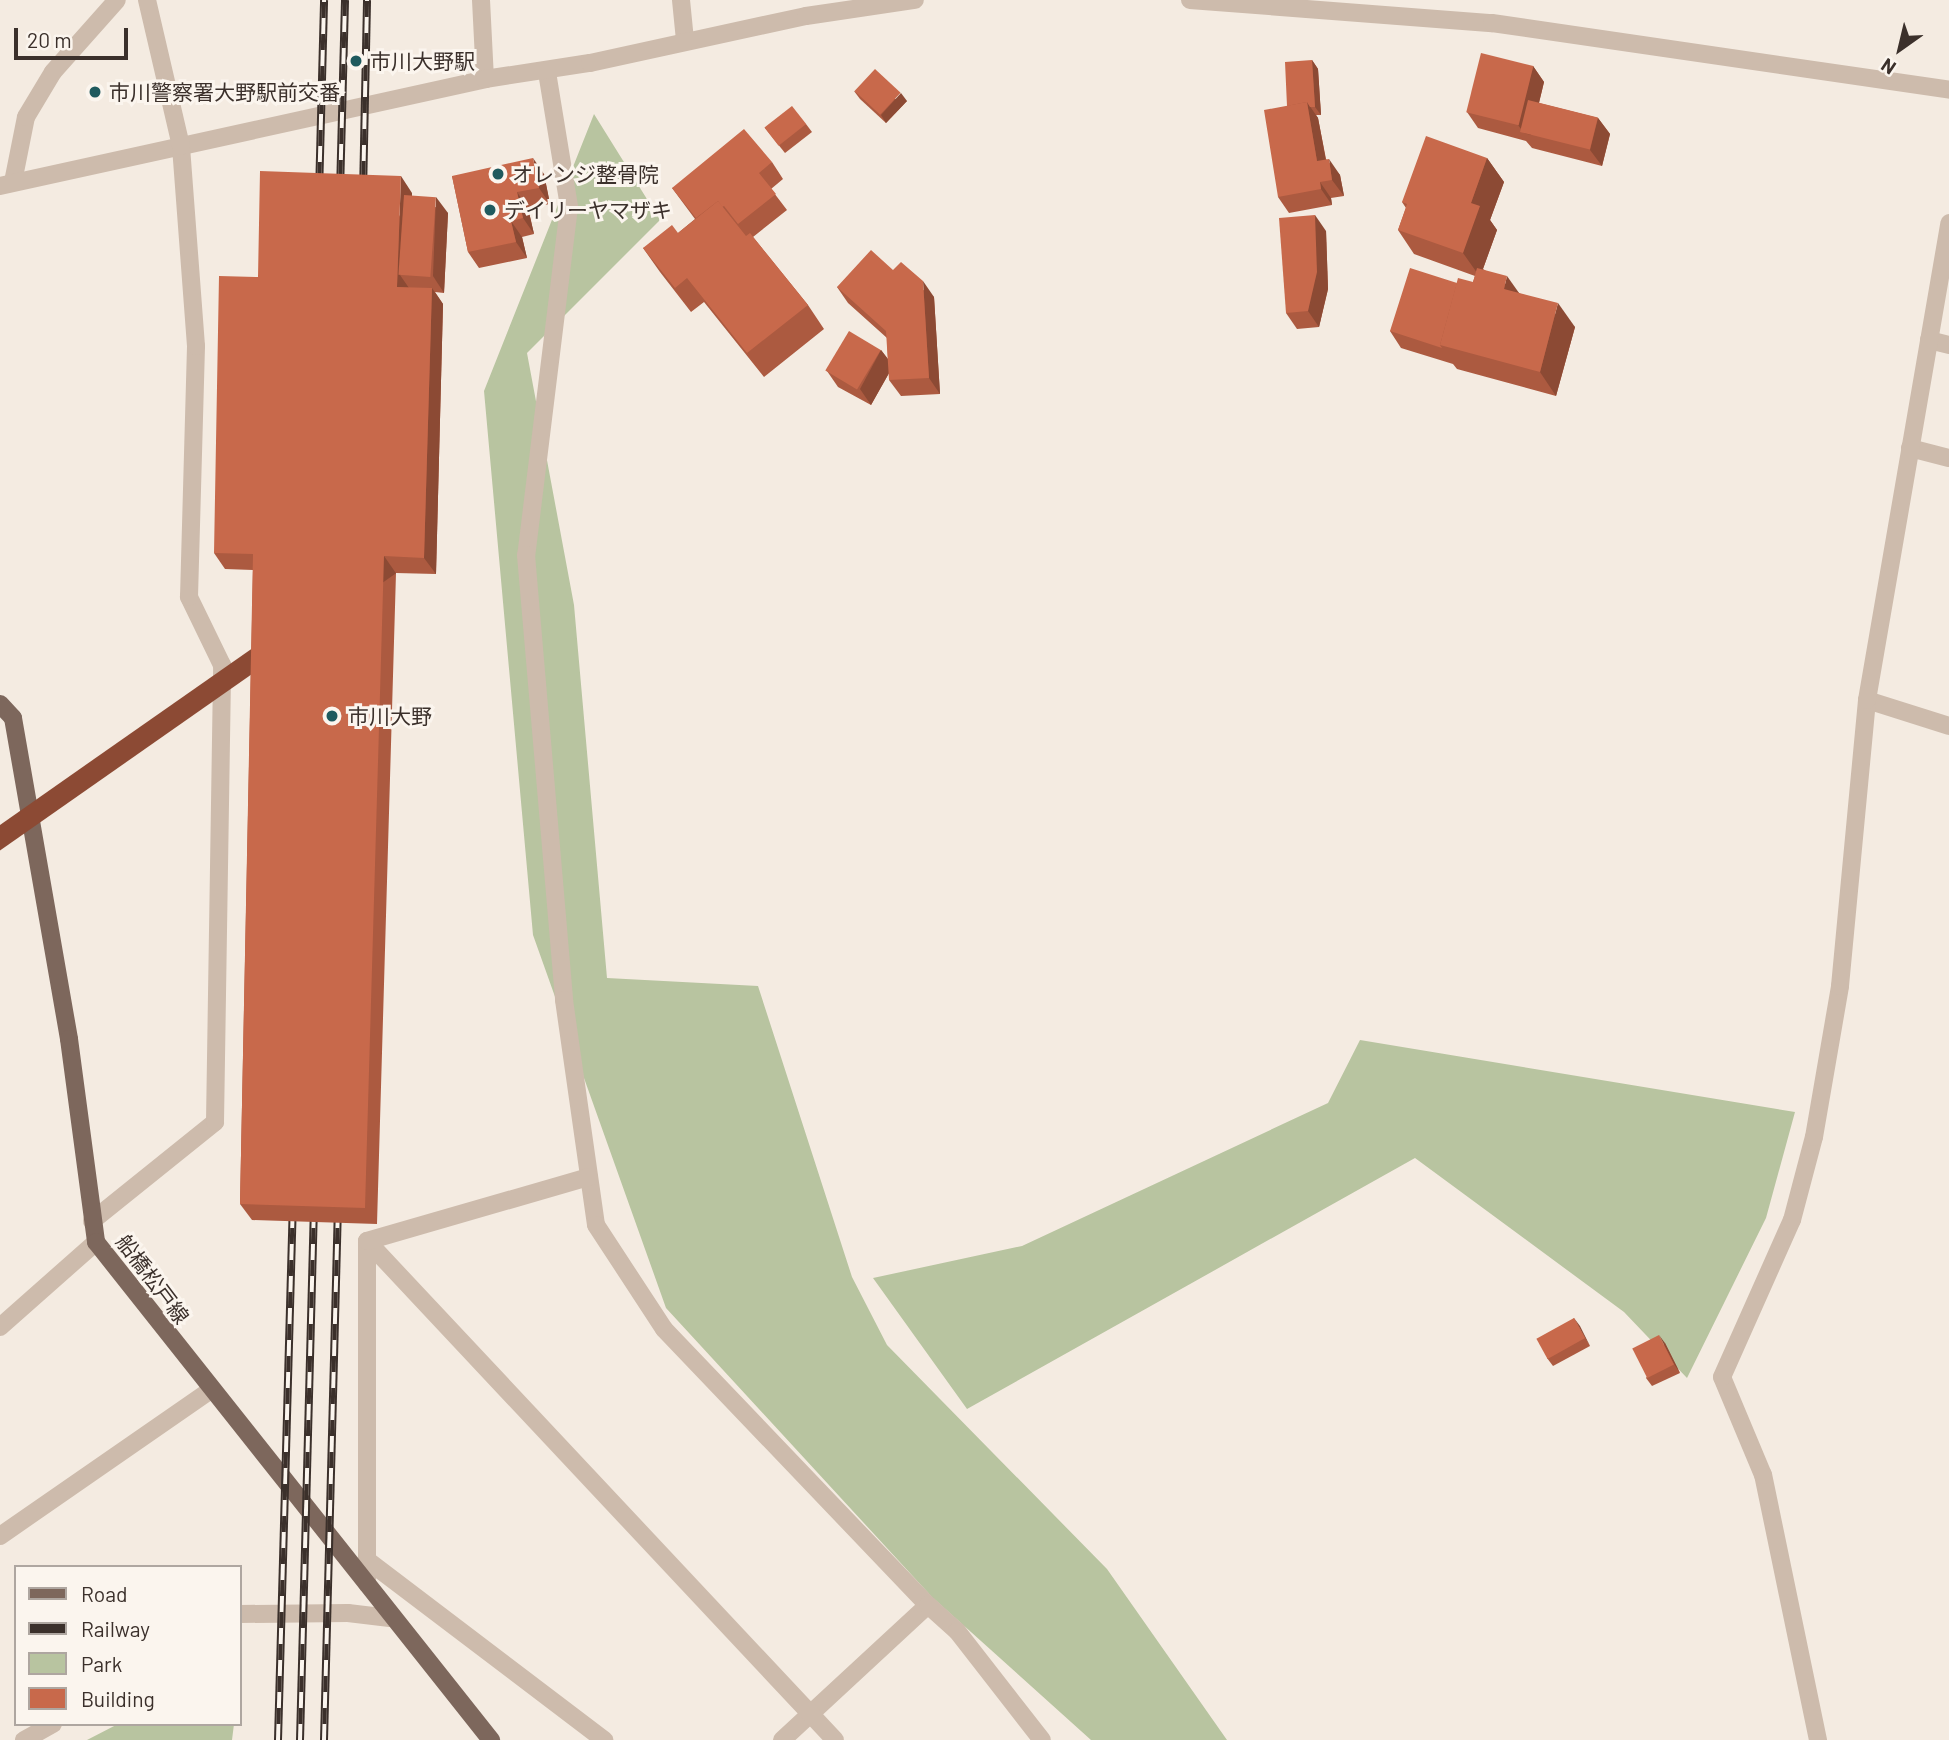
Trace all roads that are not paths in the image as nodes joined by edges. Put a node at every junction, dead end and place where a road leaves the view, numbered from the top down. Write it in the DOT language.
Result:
graph roads {
  1 [pos="117,0"];
  2 [pos="147,0"];
  3 [pos="481,0"];
  4 [pos="681,0"];
  5 [pos="915,0"];
  6 [pos="1190,0"];
  7 [pos="862,4"];
  8 [pos="685,40"];
  9 [pos="547,72"];
  10 [pos="485,79"];
  11 [pos="1949,90"];
  12 [pos="181,146"];
  13 [pos="7,184"];
  14 [pos="1949,223"];
  15 [pos="1929,340"];
  16 [pos="1949,345"];
  17 [pos="1910,448"];
  18 [pos="1949,458"];
  19 [pos="1867,700"];
  20 [pos="0,704"];
  21 [pos="1949,726"];
  22 [pos="589,1177"];
  23 [pos="92,1221"];
  24 [pos="367,1241"];
  25 [pos="96,1242"];
  26 [pos="0,1327"];
  27 [pos="211,1390"];
  28 [pos="0,1536"];
  29 [pos="367,1560"];
  30 [pos="367,1584"];
  31 [pos="928,1605"];
  32 [pos="242,1614"];
  33 [pos="390,1618"];
  34 [pos="812,1713"];
  35 [pos="49,1726"];
  36 [pos="24,1740"];
  37 [pos="491,1740"];
  38 [pos="604,1740"];
  39 [pos="782,1740"];
  40 [pos="835,1740"];
  41 [pos="1042,1740"];
  42 [pos="1818,1740"];
  1 -- 13 [label="street"];
  2 -- 12 [label="street"];
  3 -- 10 [label="street"];
  4 -- 8 [label="street"];
  5 -- 7 [label="street"];
  6 -- 11 [label="street"];
  7 -- 8 [label="street"];
  8 -- 9 [label="street"];
  9 -- 10 [label="street"];
  9 -- 22 [label="street"];
  10 -- 12 [label="street"];
  12 -- 13 [label="street"];
  12 -- 23 [label="street"];
  14 -- 15 [label="street"];
  15 -- 16 [label="street"];
  15 -- 17 [label="street"];
  17 -- 18 [label="street"];
  17 -- 19 [label="street"];
  19 -- 21 [label="street"];
  19 -- 42 [label="street"];
  20 -- 23 [label="main road, 船橋松戸線"];
  22 -- 24 [label="street"];
  22 -- 31 [label="street"];
  23 -- 25 [label="main road, 船橋松戸線"];
  24 -- 29 [label="street"];
  24 -- 34 [label="street"];
  25 -- 26 [label="street"];
  25 -- 27 [label="main road, 船橋松戸線"];
  27 -- 28 [label="street"];
  27 -- 30 [label="main road, 船橋松戸線"];
  29 -- 30 [label="street"];
  29 -- 38 [label="street"];
  30 -- 33 [label="main road, 船橋松戸線"];
  31 -- 34 [label="street"];
  31 -- 41 [label="street"];
  32 -- 33 [label="street"];
  33 -- 37 [label="main road, 船橋松戸線"];
  34 -- 39 [label="street"];
  34 -- 40 [label="street"];
  35 -- 36 [label="street"];
}
